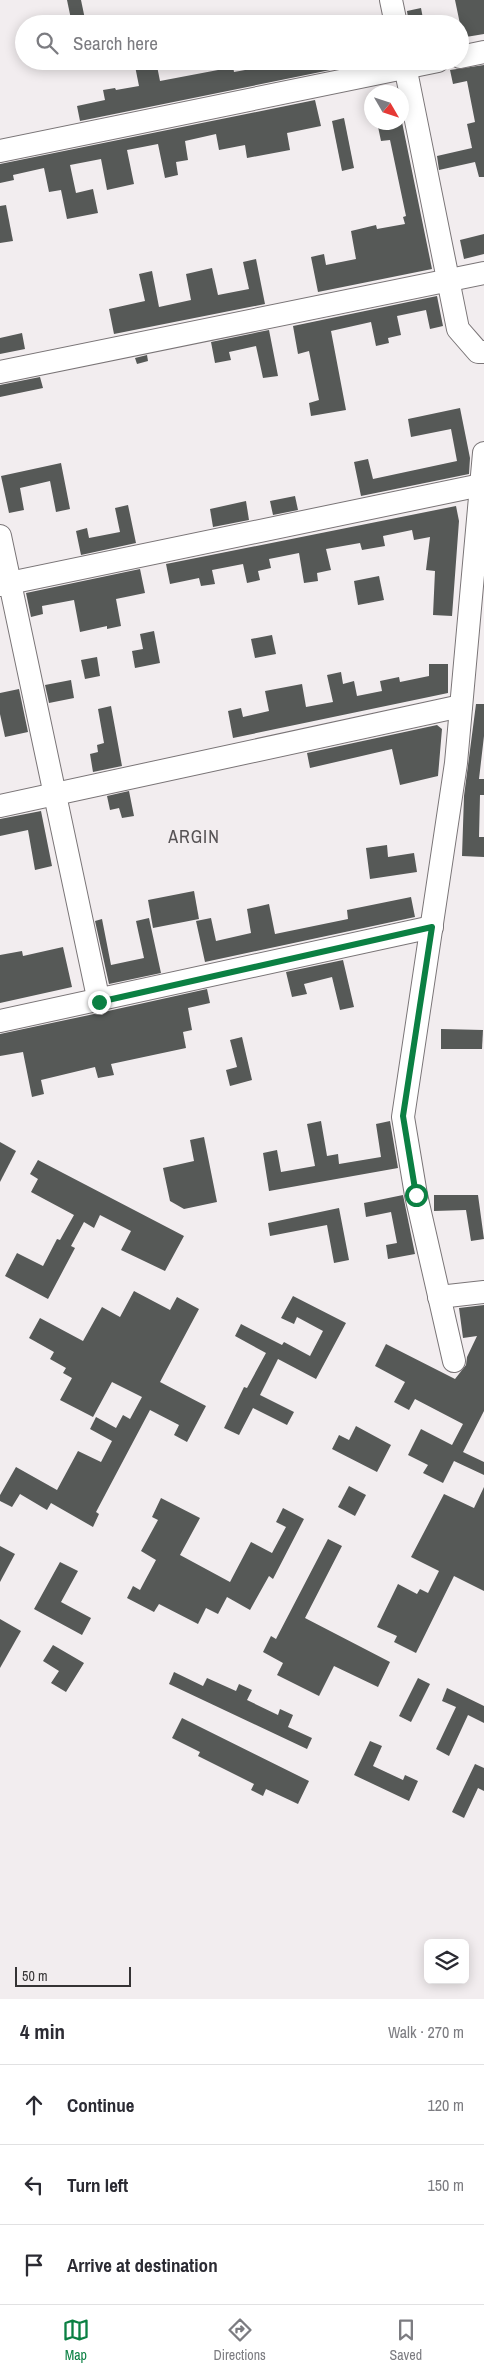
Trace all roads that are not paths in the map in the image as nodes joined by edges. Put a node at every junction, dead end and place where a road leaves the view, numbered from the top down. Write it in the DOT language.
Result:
graph roads {
  1 [pos="391,0"];
  2 [pos="394,15"];
  3 [pos="484,52"];
  4 [pos="469,55"];
  5 [pos="381,70"];
  6 [pos="405,70"];
  7 [pos="0,151"];
  8 [pos="484,273"];
  9 [pos="448,280"];
  10 [pos="484,352"];
  11 [pos="0,372"];
  12 [pos="484,453"];
  13 [pos="481,486"];
  14 [pos="0,536"];
  15 [pos="5,584"];
  16 [pos="461,706"];
  17 [pos="55,795"];
  18 [pos="0,806"];
  19 [pos="432,927"];
  20 [pos="99,1002"];
  21 [pos="0,1021"];
  22 [pos="484,1292"];
  23 [pos="439,1297"];
  24 [pos="454,1360"];
  1 -- 2 [label="street"];
  3 -- 4 [label="street"];
  5 -- 7 [label="street"];
  6 -- 9 [label="street"];
  8 -- 9 [label="street"];
  9 -- 10 [label="street"];
  9 -- 11 [label="street"];
  12 -- 13 [label="street"];
  13 -- 15 [label="street"];
  13 -- 16 [label="street"];
  14 -- 15 [label="street"];
  15 -- 17 [label="street"];
  16 -- 17 [label="street"];
  16 -- 19 [label="street"];
  17 -- 18 [label="street"];
  17 -- 20 [label="street"];
  19 -- 20 [label="street"];
  19 -- 23 [label="street"];
  20 -- 21 [label="street"];
  22 -- 23 [label="street"];
  23 -- 24 [label="street"];
}
